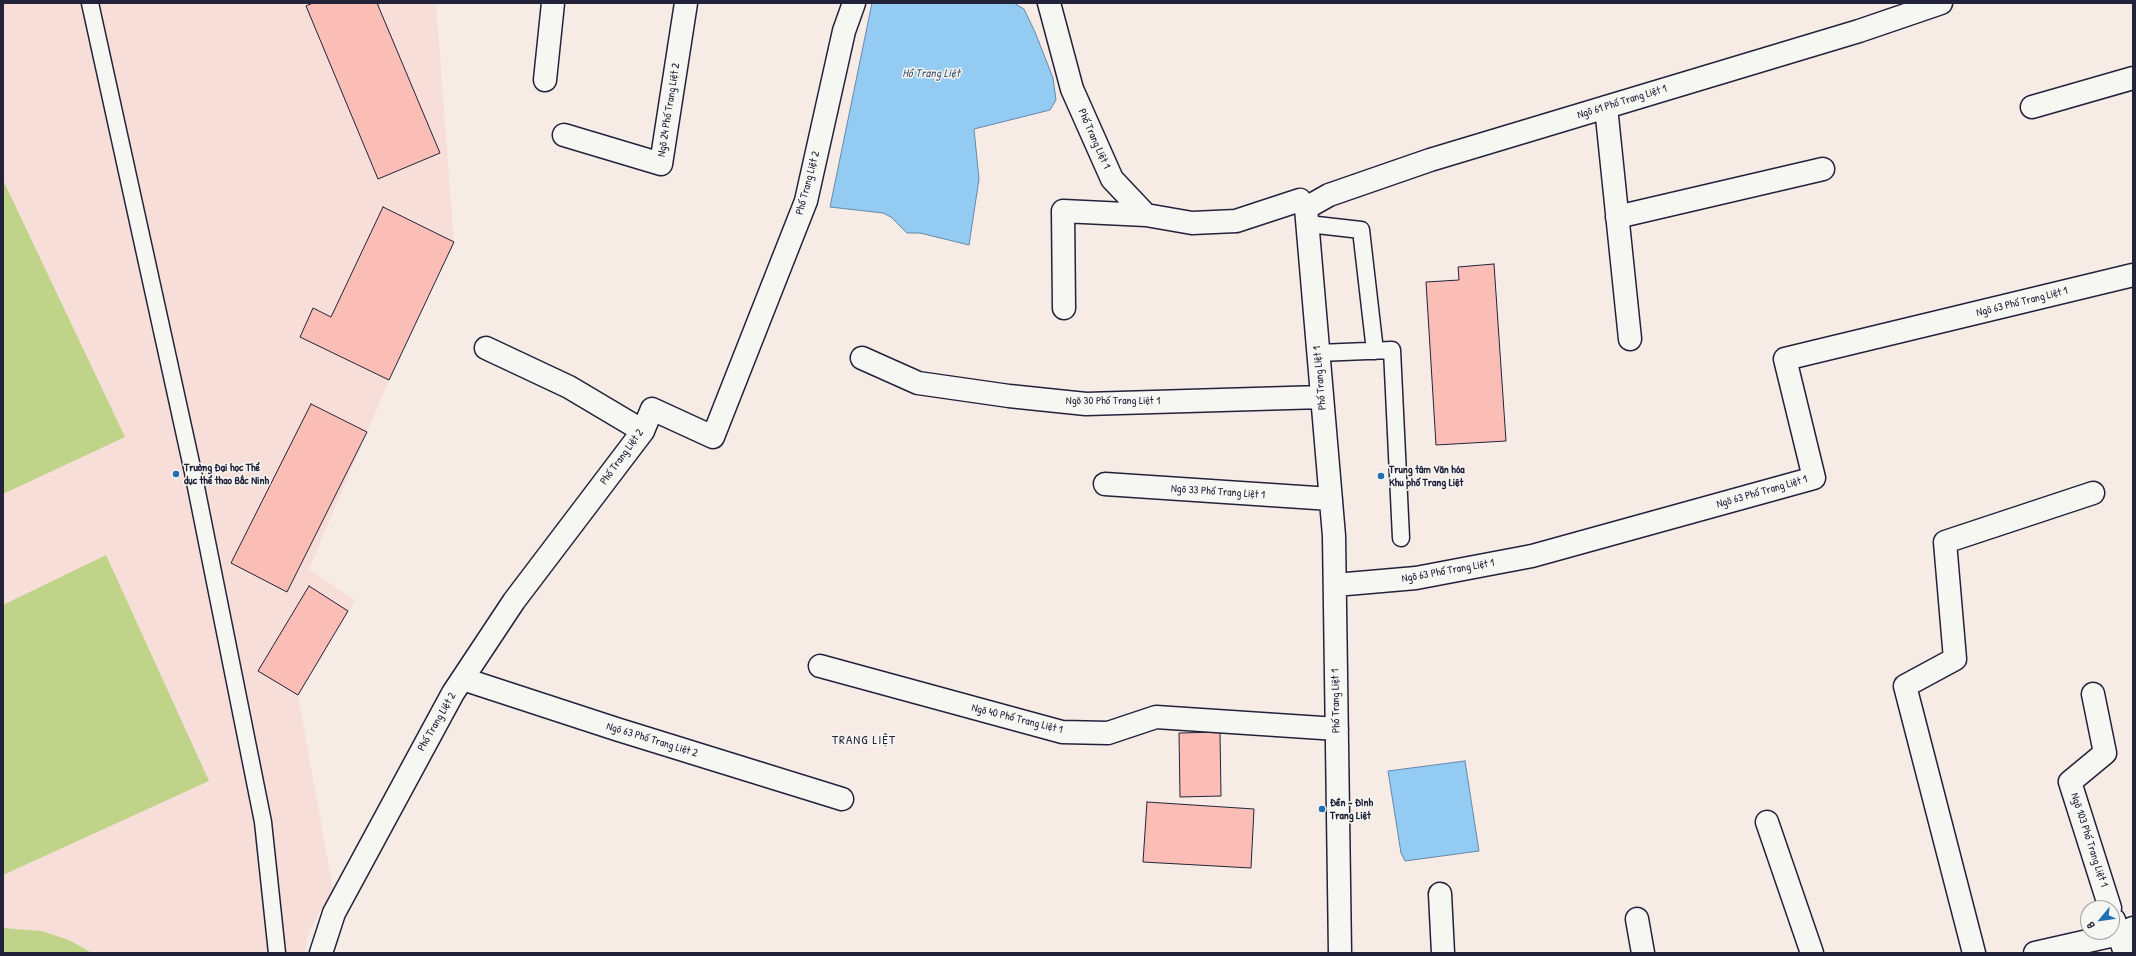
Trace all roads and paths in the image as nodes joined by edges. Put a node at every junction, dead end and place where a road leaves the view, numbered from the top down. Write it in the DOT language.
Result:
graph roads {
  1 [pos="90,3"];
  2 [pos="553,3"];
  3 [pos="686,3"];
  4 [pos="854,3"];
  5 [pos="1049,3"];
  6 [pos="1941,3"];
  7 [pos="2133,78"];
  8 [pos="545,80"];
  9 [pos="1606,107"];
  10 [pos="2032,107"];
  11 [pos="564,135"];
  12 [pos="1823,169"];
  13 [pos="1146,215"];
  14 [pos="1307,216"];
  15 [pos="1617,217"];
  16 [pos="2133,275"];
  17 [pos="1064,308"];
  18 [pos="1630,339"];
  19 [pos="486,348"];
  20 [pos="1375,351"];
  21 [pos="1318,353"];
  22 [pos="862,358"];
  23 [pos="1322,397"];
  24 [pos="643,431"];
  25 [pos="1105,484"];
  26 [pos="2093,493"];
  27 [pos="1331,499"];
  28 [pos="1401,538"];
  29 [pos="1335,585"];
  30 [pos="820,666"];
  31 [pos="463,679"];
  32 [pos="2093,694"];
  33 [pos="1337,729"];
  34 [pos="842,799"];
  35 [pos="1767,822"];
  36 [pos="1440,894"];
  37 [pos="2107,900"];
  38 [pos="1637,919"];
  39 [pos="2120,929"];
  40 [pos="2125,938"];
  41 [pos="277,953"];
  42 [pos="321,953"];
  43 [pos="1340,953"];
  44 [pos="1442,953"];
  45 [pos="1643,953"];
  46 [pos="1812,953"];
  47 [pos="1974,953"];
  48 [pos="2035,953"];
  1 -- 41 [label="lane"];
  2 -- 8 [label="street"];
  3 -- 11 [label="street, Ngõ 24 Phố Trang Liệt 2"];
  4 -- 24 [label="street, Phố Trang Liệt 2"];
  5 -- 13 [label="street, Phố Trang Liệt 1"];
  6 -- 9 [label="street, Ngõ 61 Phố Trang Liệt 1"];
  7 -- 10 [label="street"];
  9 -- 14 [label="street, Ngõ 61 Phố Trang Liệt 1"];
  9 -- 15 [label="street"];
  12 -- 15 [label="street"];
  13 -- 14 [label="street"];
  13 -- 17 [label="street"];
  14 -- 20 [label="lane"];
  14 -- 21 [label="street, Phố Trang Liệt 1"];
  15 -- 18 [label="street"];
  16 -- 29 [label="street, Ngõ 63 Phố Trang Liệt 1"];
  19 -- 24 [label="street"];
  20 -- 21 [label="lane"];
  20 -- 28 [label="lane"];
  21 -- 23 [label="street, Phố Trang Liệt 1"];
  22 -- 23 [label="street, Ngõ 30 Phố Trang Liệt 1"];
  23 -- 27 [label="street, Phố Trang Liệt 1"];
  24 -- 31 [label="street, Phố Trang Liệt 2"];
  25 -- 27 [label="street, Ngõ 33 Phố Trang Liệt 1"];
  26 -- 47 [label="street"];
  27 -- 29 [label="street, Phố Trang Liệt 1"];
  29 -- 33 [label="street, Phố Trang Liệt 1"];
  30 -- 33 [label="street, Ngõ 40 Phố Trang Liệt 1"];
  31 -- 34 [label="street, Ngõ 63 Phố Trang Liệt 2"];
  31 -- 42 [label="street, Phố Trang Liệt 2"];
  32 -- 37 [label="street, Ngõ 103 Phố Trang Liệt 1"];
  33 -- 43 [label="street, Phố Trang Liệt 1"];
  35 -- 46 [label="street"];
  36 -- 44 [label="street"];
  38 -- 45 [label="street"];
  39 -- 40 [label="street"];
  40 -- 48 [label="street"];
}
